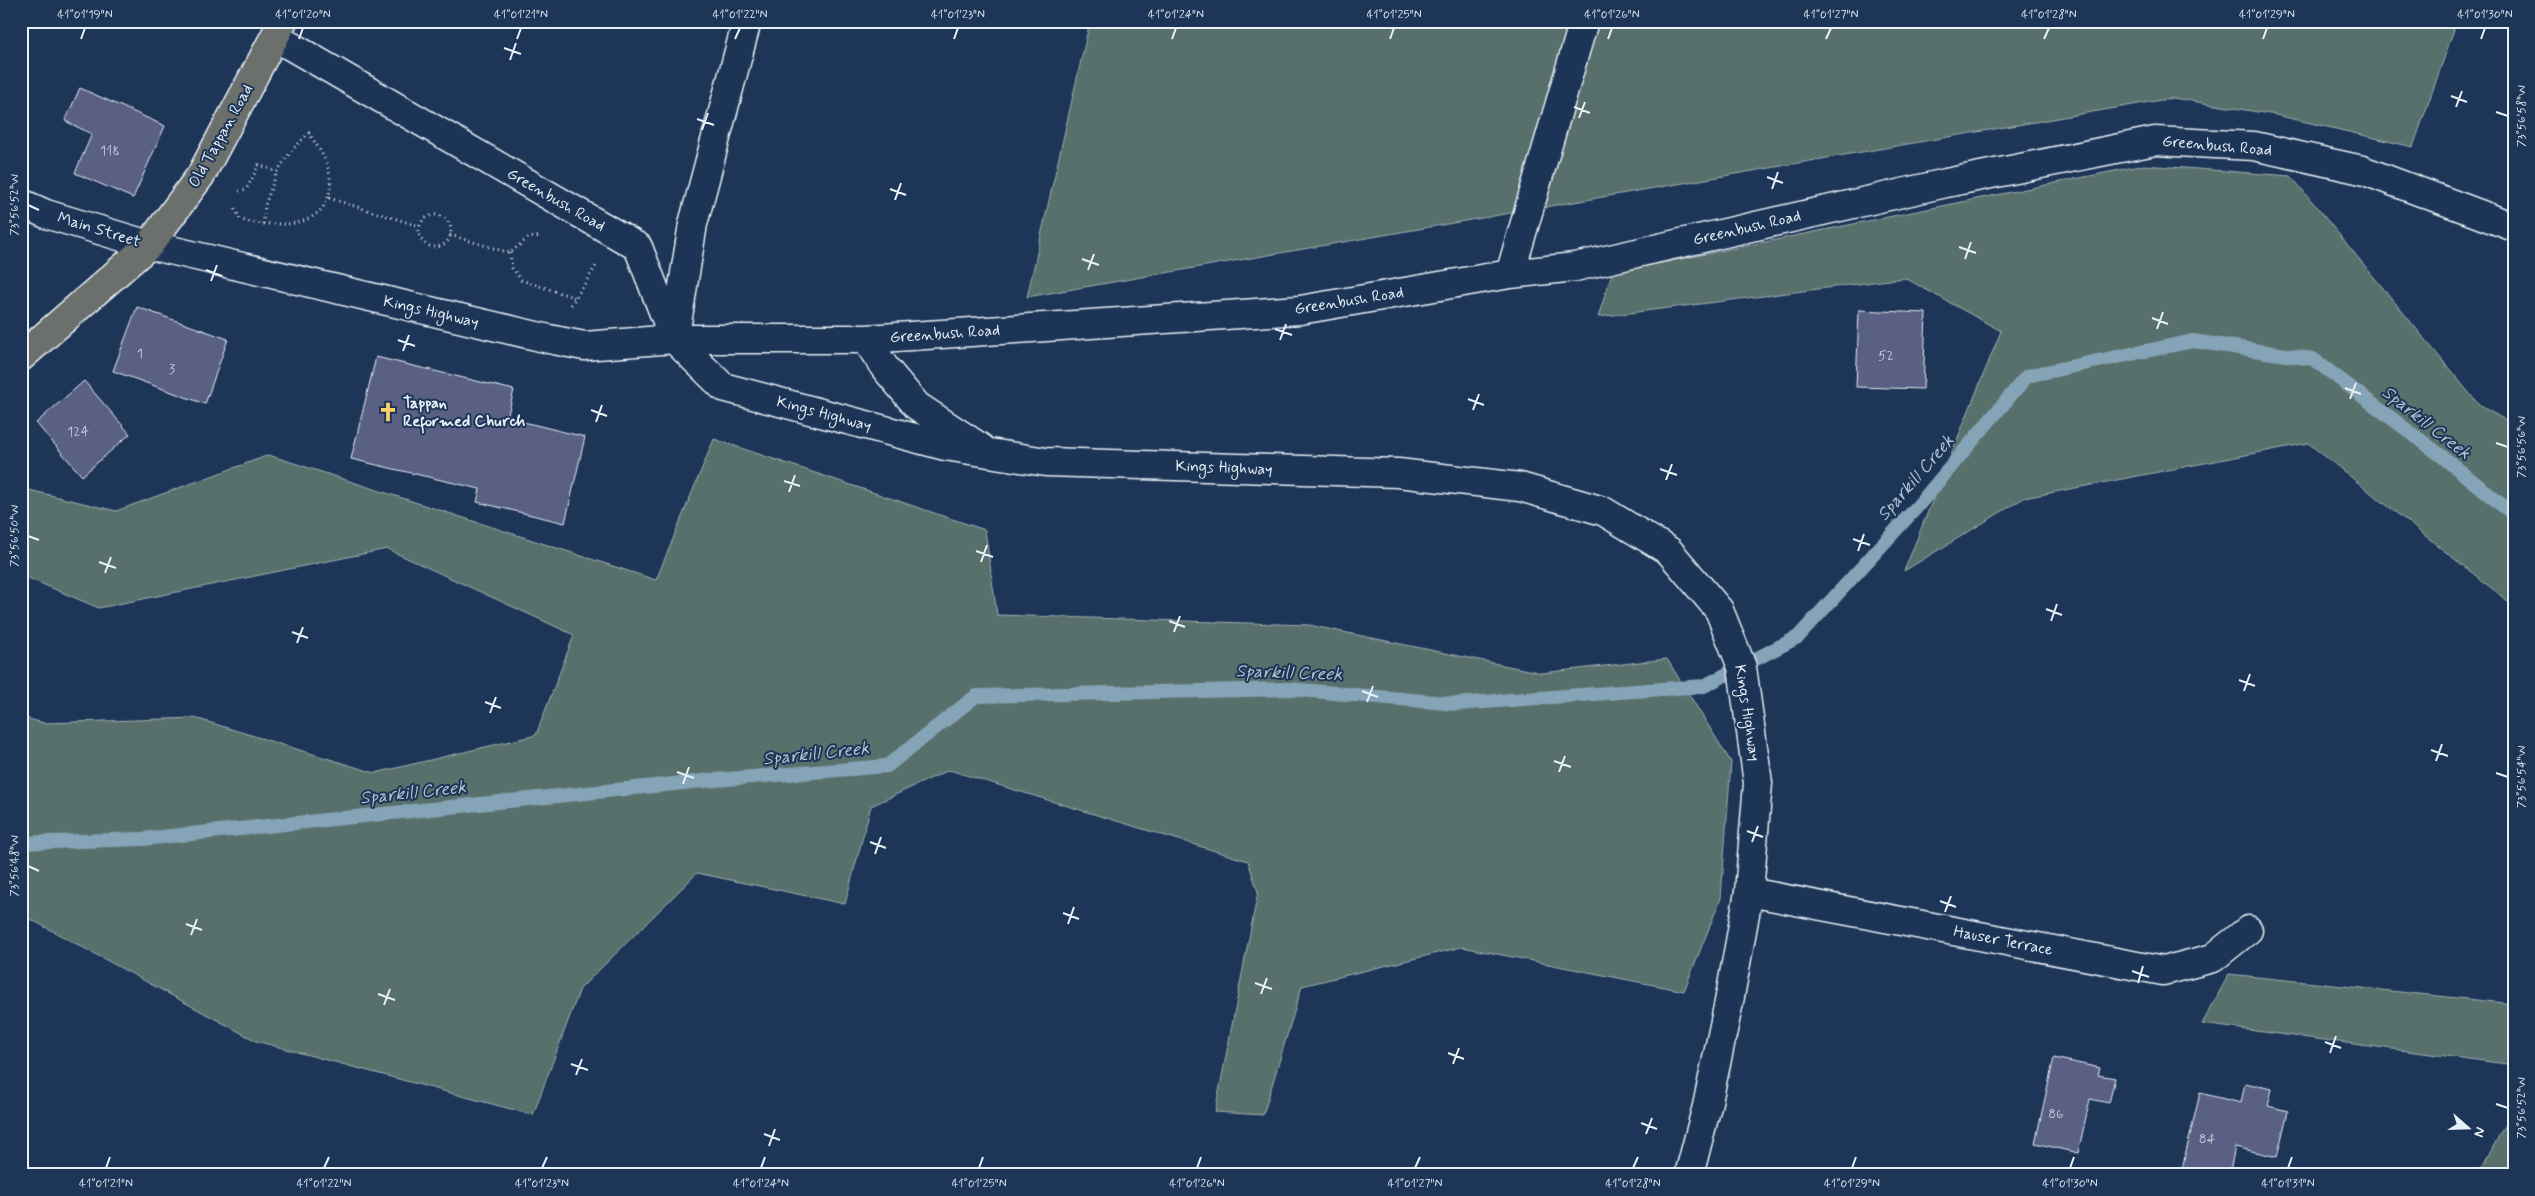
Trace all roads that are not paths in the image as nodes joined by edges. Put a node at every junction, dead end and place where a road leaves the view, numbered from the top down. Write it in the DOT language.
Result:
graph roads {
  1 [pos="747,21"];
  2 [pos="1584,21"];
  3 [pos="279,29"];
  4 [pos="21,203"];
  5 [pos="2514,227"];
  6 [pos="149,245"];
  7 [pos="1510,274"];
  8 [pos="674,339"];
  9 [pos="866,339"];
  10 [pos="21,357"];
  11 [pos="989,453"];
  12 [pos="1749,892"];
  13 [pos="2248,930"];
  14 [pos="1689,1175"];
  1 -- 8 [label="street"];
  2 -- 7 [label="street"];
  3 -- 6 [label="main road, Old Tappan Road"];
  3 -- 8 [label="street, Greenbush Road"];
  4 -- 6 [label="street, Main Street"];
  5 -- 7 [label="street, Greenbush Road"];
  6 -- 8 [label="street, Kings Highway"];
  6 -- 10 [label="main road, Old Tappan Road"];
  7 -- 9 [label="street, Greenbush Road"];
  8 -- 9 [label="street, Greenbush Road"];
  8 -- 11 [label="street, Kings Highway"];
  9 -- 11 [label="street"];
  11 -- 12 [label="street, Kings Highway"];
  12 -- 13 [label="street, Hauser Terrace"];
  12 -- 14 [label="street, Kings Highway"];
}
